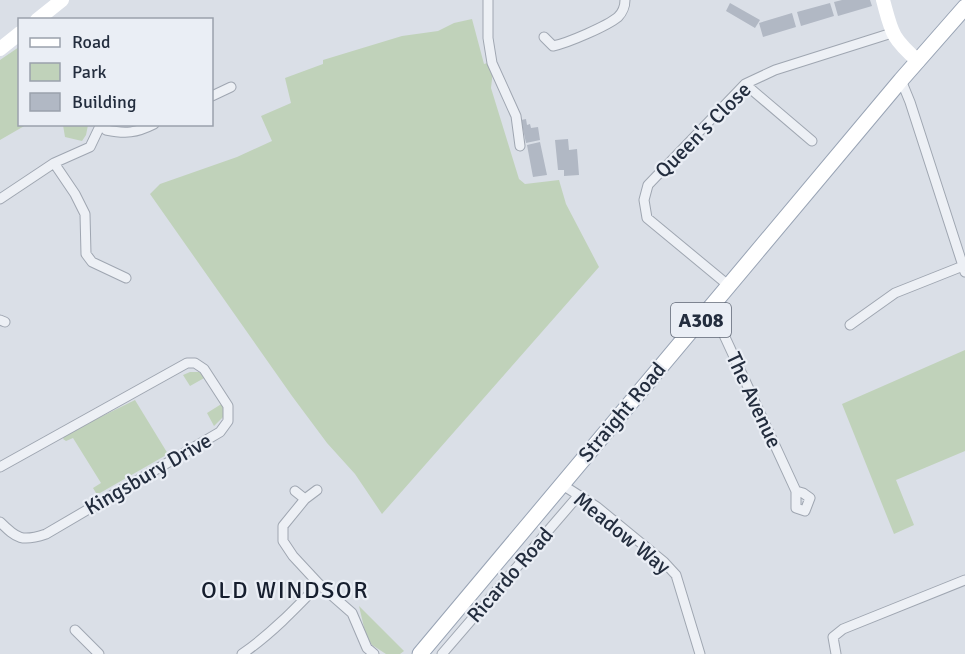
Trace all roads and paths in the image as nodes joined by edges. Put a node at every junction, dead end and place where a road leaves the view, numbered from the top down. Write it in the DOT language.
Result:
graph roads {
  1 [pos="62,0"];
  2 [pos="488,0"];
  3 [pos="625,0"];
  4 [pos="883,0"];
  5 [pos="965,7"];
  6 [pos="40,18"];
  7 [pos="892,33"];
  8 [pos="18,35"];
  9 [pos="544,37"];
  10 [pos="0,49"];
  11 [pos="918,61"];
  12 [pos="901,80"];
  13 [pos="745,84"];
  14 [pos="231,87"];
  15 [pos="213,96"];
  16 [pos="101,126"];
  17 [pos="103,126"];
  18 [pos="150,126"];
  19 [pos="812,141"];
  20 [pos="520,146"];
  21 [pos="54,163"];
  22 [pos="0,199"];
  23 [pos="964,269"];
  24 [pos="126,278"];
  25 [pos="728,285"];
  26 [pos="708,311"];
  27 [pos="850,324"];
  28 [pos="0,466"];
  29 [pos="561,484"];
  30 [pos="317,490"];
  31 [pos="296,491"];
  32 [pos="796,491"];
  33 [pos="578,496"];
  34 [pos="305,499"];
  35 [pos="0,522"];
  36 [pos="965,580"];
  37 [pos="319,584"];
  38 [pos="75,630"];
  39 [pos="99,654"];
  40 [pos="242,654"];
  41 [pos="374,654"];
  42 [pos="420,654"];
  43 [pos="442,654"];
  44 [pos="700,654"];
  45 [pos="836,654"];
  1 -- 6 [label="main road"];
  2 -- 20 [label="street"];
  3 -- 9 [label="street"];
  4 -- 7 [label="main road"];
  5 -- 11 [label="main road, Straight Road / A308"];
  7 -- 11 [label="main road"];
  7 -- 13 [label="street, Queen's Close"];
  8 -- 10 [label="main road"];
  11 -- 12 [label="main road, Straight Road / A308"];
  12 -- 23 [label="street"];
  12 -- 25 [label="main road, Straight Road / A308"];
  13 -- 19 [label="street"];
  13 -- 25 [label="street, Queen's Close"];
  14 -- 15 [label="street"];
  16 -- 21 [label="street"];
  17 -- 18 [label="street"];
  21 -- 22 [label="street"];
  21 -- 24 [label="street"];
  23 -- 27 [label="street"];
  25 -- 26 [label="main road, Straight Road / A308"];
  26 -- 29 [label="main road, Straight Road / A308"];
  26 -- 32 [label="street, The Avenue"];
  28 -- 35 [label="street, Kingsbury Drive"];
  29 -- 33 [label="street, Meadow Way"];
  29 -- 42 [label="main road, Straight Road / A308"];
  30 -- 34 [label="street"];
  31 -- 34 [label="street"];
  33 -- 43 [label="street, Ricardo Road"];
  33 -- 44 [label="street, Meadow Way"];
  34 -- 37 [label="street"];
  36 -- 45 [label="street"];
  37 -- 40 [label="street"];
  37 -- 41 [label="street"];
  38 -- 39 [label="street"];
}
